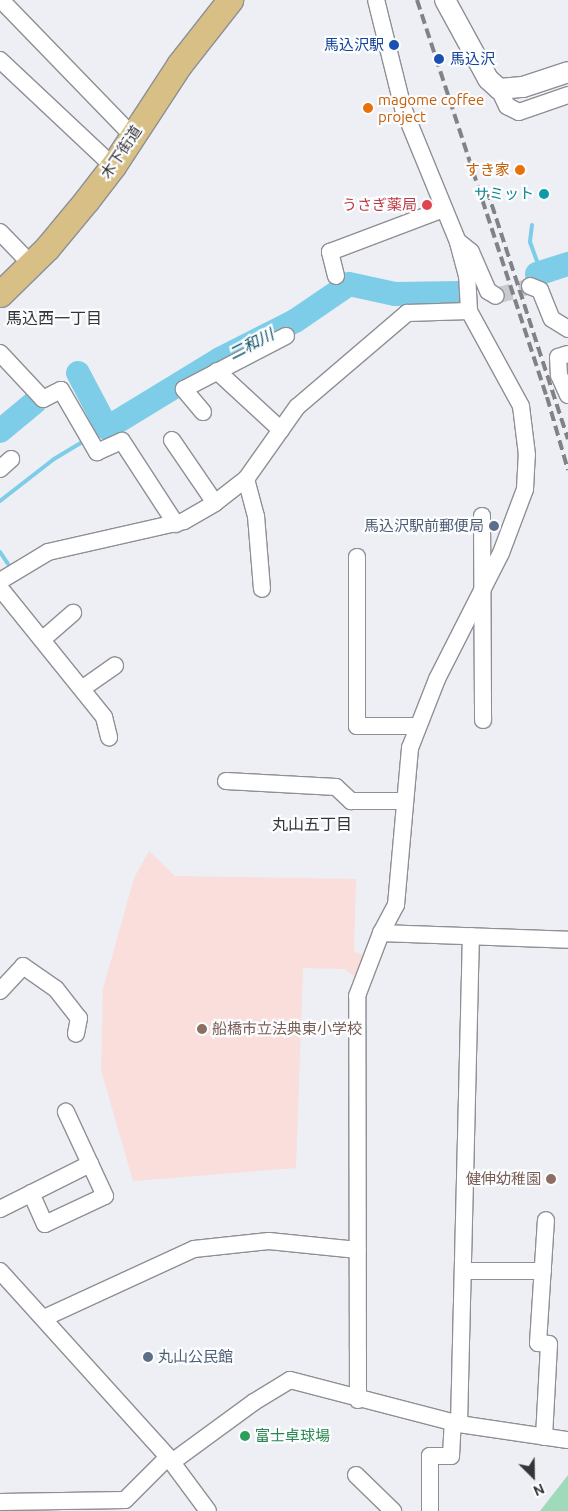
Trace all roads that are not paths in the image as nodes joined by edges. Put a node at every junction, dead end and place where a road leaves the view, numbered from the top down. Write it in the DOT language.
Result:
graph roads {
  1 [pos="1,0"];
  2 [pos="230,0"];
  3 [pos="376,0"];
  4 [pos="445,0"];
  5 [pos="0,60"];
  6 [pos="568,72"];
  7 [pos="499,89"];
  8 [pos="568,95"];
  9 [pos="133,136"];
  10 [pos="113,166"];
  11 [pos="444,209"];
  12 [pos="0,232"];
  13 [pos="458,242"];
  14 [pos="31,264"];
  15 [pos="336,276"];
  16 [pos="530,286"];
  17 [pos="0,294"];
  18 [pos="496,296"];
  19 [pos="469,311"];
  20 [pos="568,329"];
  21 [pos="286,336"];
  22 [pos="0,353"];
  23 [pos="568,354"];
  24 [pos="217,371"];
  25 [pos="568,395"];
  26 [pos="203,412"];
  27 [pos="281,430"];
  28 [pos="172,440"];
  29 [pos="246,478"];
  30 [pos="216,503"];
  31 [pos="482,516"];
  32 [pos="176,524"];
  33 [pos="357,557"];
  34 [pos="0,581"];
  35 [pos="0,588"];
  36 [pos="262,589"];
  37 [pos="482,594"];
  38 [pos="73,613"];
  39 [pos="43,639"];
  40 [pos="115,666"];
  41 [pos="83,688"];
  42 [pos="483,720"];
  43 [pos="418,726"];
  44 [pos="109,737"];
  45 [pos="226,782"];
  46 [pos="404,801"];
  47 [pos="381,933"];
  48 [pos="471,936"];
  49 [pos="568,940"];
  50 [pos="6,974"];
  51 [pos="0,991"];
  52 [pos="76,1034"];
  53 [pos="66,1112"];
  54 [pos="90,1164"];
  55 [pos="31,1193"];
  56 [pos="0,1209"];
  57 [pos="546,1220"];
  58 [pos="358,1250"];
  59 [pos="543,1270"];
  60 [pos="0,1271"];
  61 [pos="463,1271"];
  62 [pos="44,1318"];
  63 [pos="358,1400"];
  64 [pos="456,1424"];
  65 [pos="544,1437"];
  66 [pos="568,1440"];
  67 [pos="170,1460"];
  68 [pos="356,1475"];
  69 [pos="0,1502"];
  70 [pos="95,1506"];
  71 [pos="208,1511"];
  72 [pos="393,1511"];
  73 [pos="430,1511"];
  1 -- 9 [label="street"];
  2 -- 9 [label="main road, 木下街道"];
  3 -- 11 [label="street"];
  4 -- 7 [label="street"];
  5 -- 10 [label="street"];
  6 -- 7 [label="street"];
  7 -- 8 [label="street"];
  9 -- 10 [label="main road, 木下街道"];
  10 -- 14 [label="main road, 木下街道"];
  11 -- 13 [label="street"];
  11 -- 15 [label="street"];
  12 -- 14 [label="street"];
  13 -- 18 [label="street"];
  13 -- 19 [label="street"];
  14 -- 17 [label="main road, 木下街道"];
  16 -- 20 [label="street"];
  19 -- 27 [label="street"];
  19 -- 37 [label="street"];
  21 -- 24 [label="street"];
  22 -- 32 [label="street"];
  23 -- 25 [label="street"];
  24 -- 26 [label="street"];
  24 -- 27 [label="street"];
  27 -- 29 [label="street"];
  28 -- 30 [label="street"];
  29 -- 30 [label="street"];
  29 -- 36 [label="street"];
  30 -- 32 [label="street"];
  31 -- 37 [label="street"];
  32 -- 34 [label="street"];
  33 -- 43 [label="street"];
  35 -- 39 [label="street"];
  37 -- 42 [label="street"];
  37 -- 43 [label="street"];
  38 -- 39 [label="street"];
  39 -- 41 [label="street"];
  40 -- 41 [label="street"];
  41 -- 44 [label="street"];
  43 -- 46 [label="street"];
  45 -- 46 [label="street"];
  46 -- 47 [label="street"];
  47 -- 48 [label="street"];
  47 -- 58 [label="street"];
  48 -- 49 [label="street"];
  48 -- 61 [label="street"];
  50 -- 51 [label="street"];
  50 -- 52 [label="street"];
  53 -- 54 [label="street"];
  54 -- 55 [label="street"];
  54 -- 55 [label="street"];
  55 -- 56 [label="street"];
  57 -- 59 [label="street"];
  58 -- 62 [label="street"];
  58 -- 63 [label="street"];
  59 -- 61 [label="street"];
  59 -- 65 [label="street"];
  60 -- 62 [label="street"];
  61 -- 64 [label="street"];
  62 -- 67 [label="street"];
  63 -- 64 [label="street"];
  63 -- 67 [label="street"];
  64 -- 65 [label="street"];
  64 -- 73 [label="street"];
  65 -- 66 [label="street"];
  67 -- 70 [label="street"];
  67 -- 71 [label="street"];
  68 -- 72 [label="street"];
  69 -- 70 [label="street"];
}
